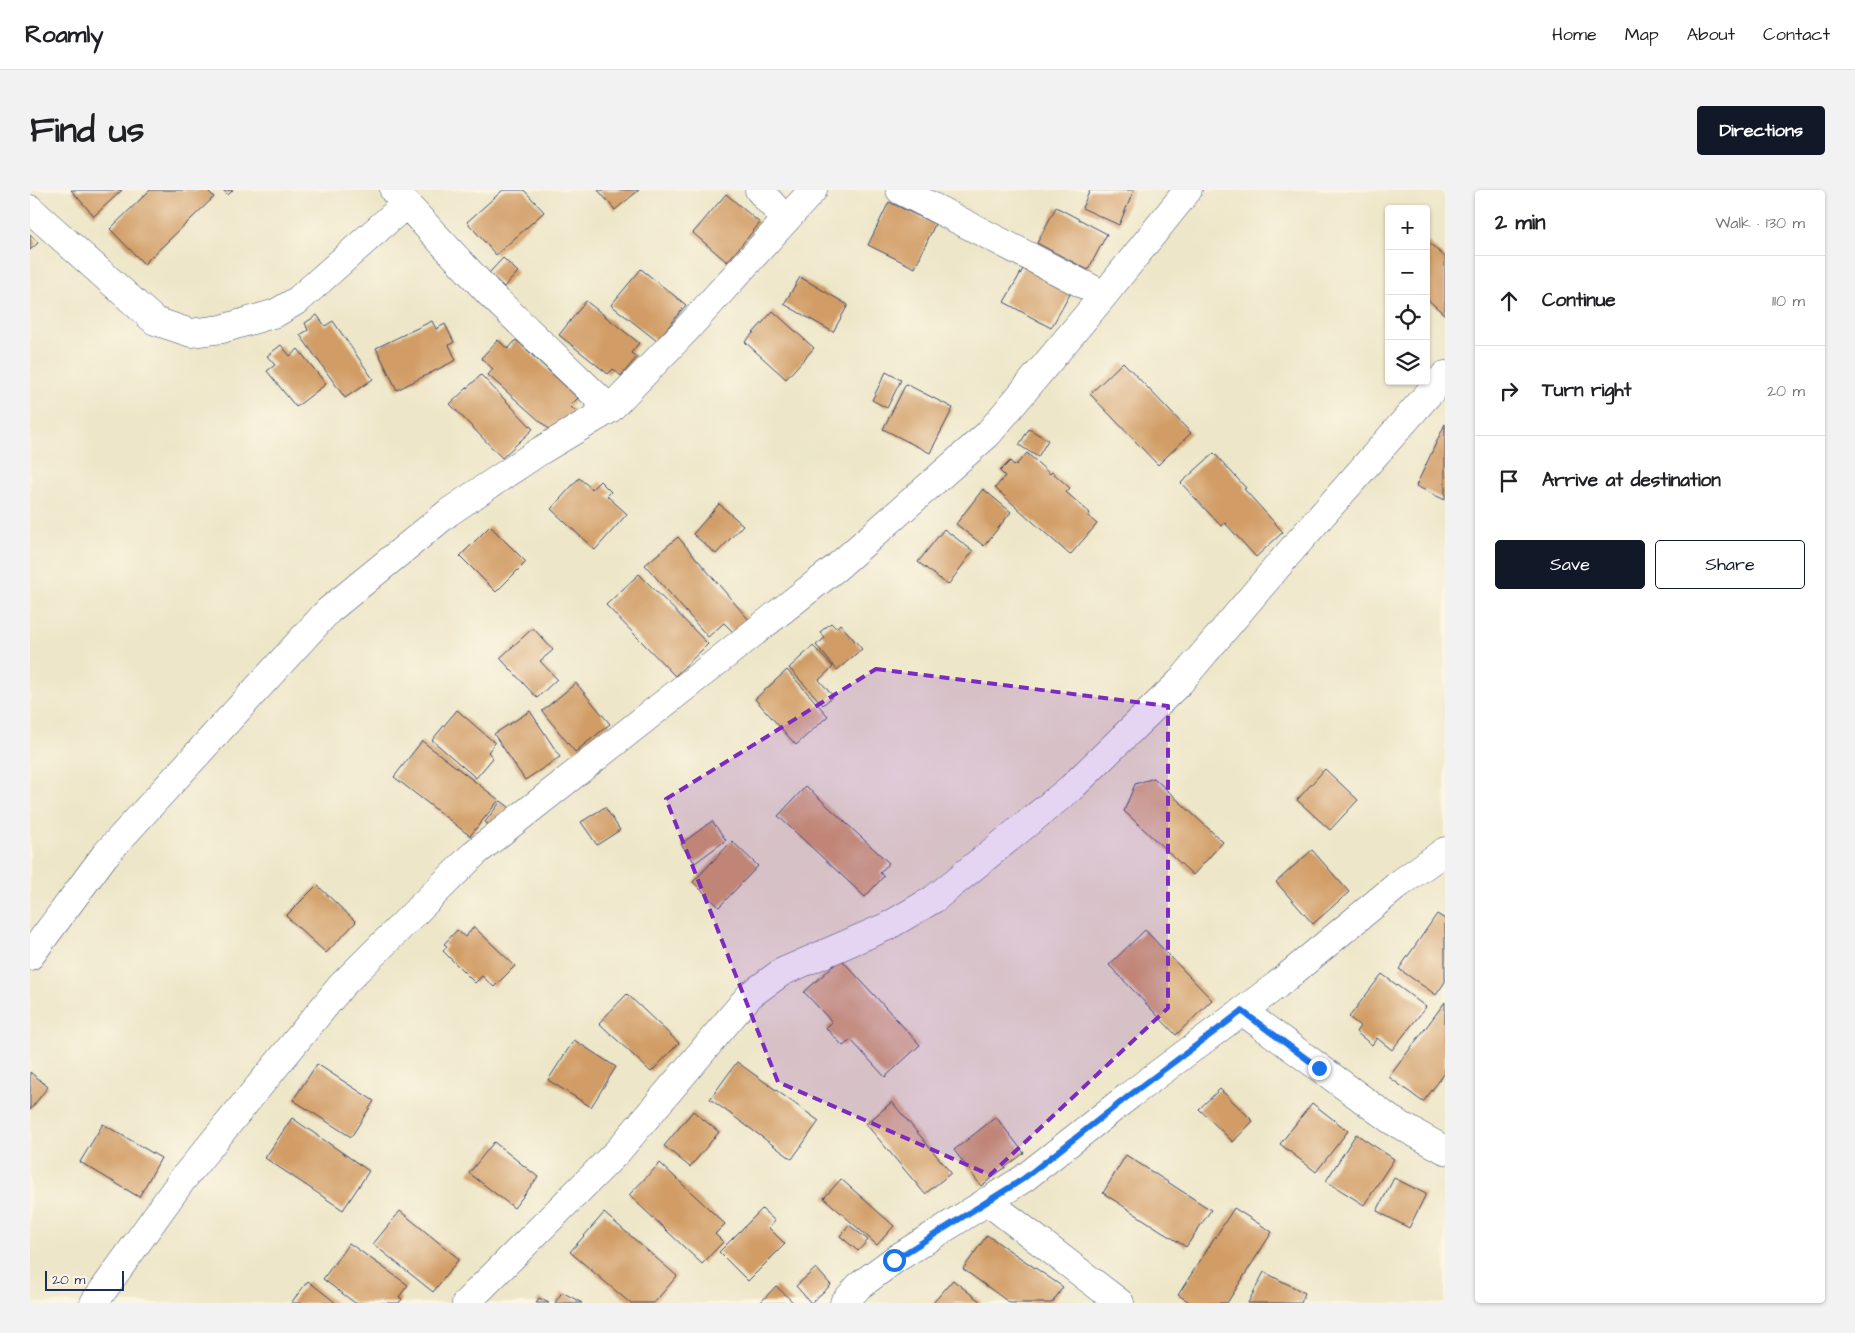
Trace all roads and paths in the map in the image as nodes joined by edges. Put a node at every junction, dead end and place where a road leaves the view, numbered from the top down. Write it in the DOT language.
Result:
graph roads {
  1 [pos="758,190"];
  2 [pos="813,190"];
  3 [pos="900,190"];
  4 [pos="1188,190"];
  5 [pos="399,197"];
  6 [pos="30,209"];
  7 [pos="786,220"];
  8 [pos="1104,295"];
  9 [pos="1445,375"];
  10 [pos="610,409"];
  11 [pos="1440,862"];
  12 [pos="30,956"];
  13 [pos="1242,1011"];
  14 [pos="1445,1150"];
  15 [pos="987,1201"];
  16 [pos="94,1303"];
  17 [pos="466,1303"];
  18 [pos="844,1303"];
  19 [pos="1120,1303"];
  1 -- 7 [label="street"];
  2 -- 7 [label="street"];
  3 -- 8 [label="street"];
  4 -- 8 [label="street"];
  5 -- 6 [label="street"];
  5 -- 10 [label="street"];
  7 -- 10 [label="street"];
  8 -- 16 [label="street"];
  9 -- 17 [label="street"];
  10 -- 12 [label="street"];
  11 -- 13 [label="street"];
  13 -- 14 [label="street"];
  13 -- 15 [label="street"];
  15 -- 18 [label="street"];
  15 -- 19 [label="street"];
}
